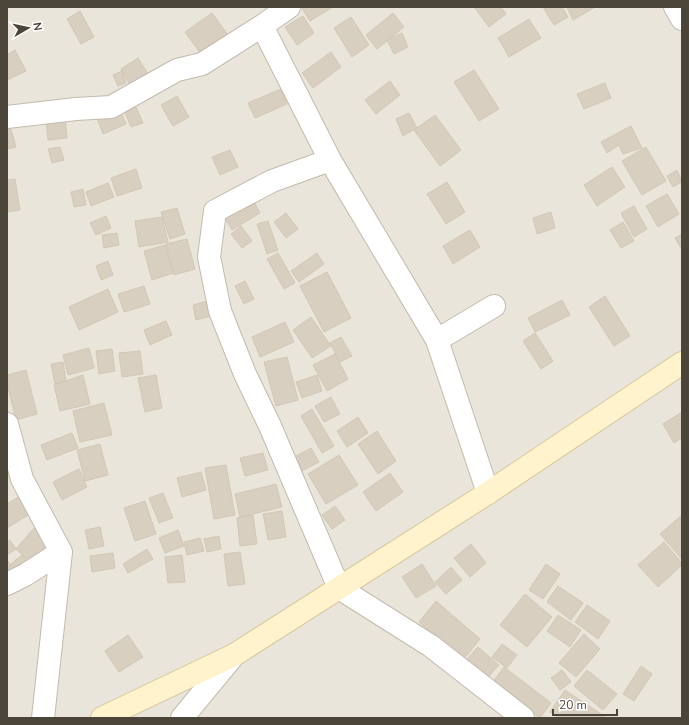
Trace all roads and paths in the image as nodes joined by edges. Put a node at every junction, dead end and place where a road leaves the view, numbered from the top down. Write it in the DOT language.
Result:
graph roads {
  1 [pos="290,7"];
  2 [pos="675,7"];
  3 [pos="682,19"];
  4 [pos="262,26"];
  5 [pos="7,117"];
  6 [pos="330,160"];
  7 [pos="486,312"];
  8 [pos="437,340"];
  9 [pos="682,363"];
  10 [pos="7,424"];
  11 [pos="15,483"];
  12 [pos="488,493"];
  13 [pos="61,552"];
  14 [pos="7,584"];
  15 [pos="339,588"];
  16 [pos="234,655"];
  17 [pos="43,718"];
  18 [pos="102,718"];
  19 [pos="182,718"];
  20 [pos="523,718"];
  1 -- 4 [label="street"];
  2 -- 3 [label="street"];
  4 -- 5 [label="street"];
  4 -- 6 [label="street"];
  6 -- 8 [label="street"];
  6 -- 15 [label="street"];
  7 -- 8 [label="street"];
  8 -- 12 [label="street"];
  9 -- 12 [label="street"];
  10 -- 11 [label="street"];
  11 -- 13 [label="street"];
  12 -- 15 [label="street"];
  13 -- 14 [label="street"];
  13 -- 17 [label="street"];
  15 -- 16 [label="street"];
  15 -- 20 [label="street"];
  16 -- 18 [label="street"];
  16 -- 19 [label="street"];
}
